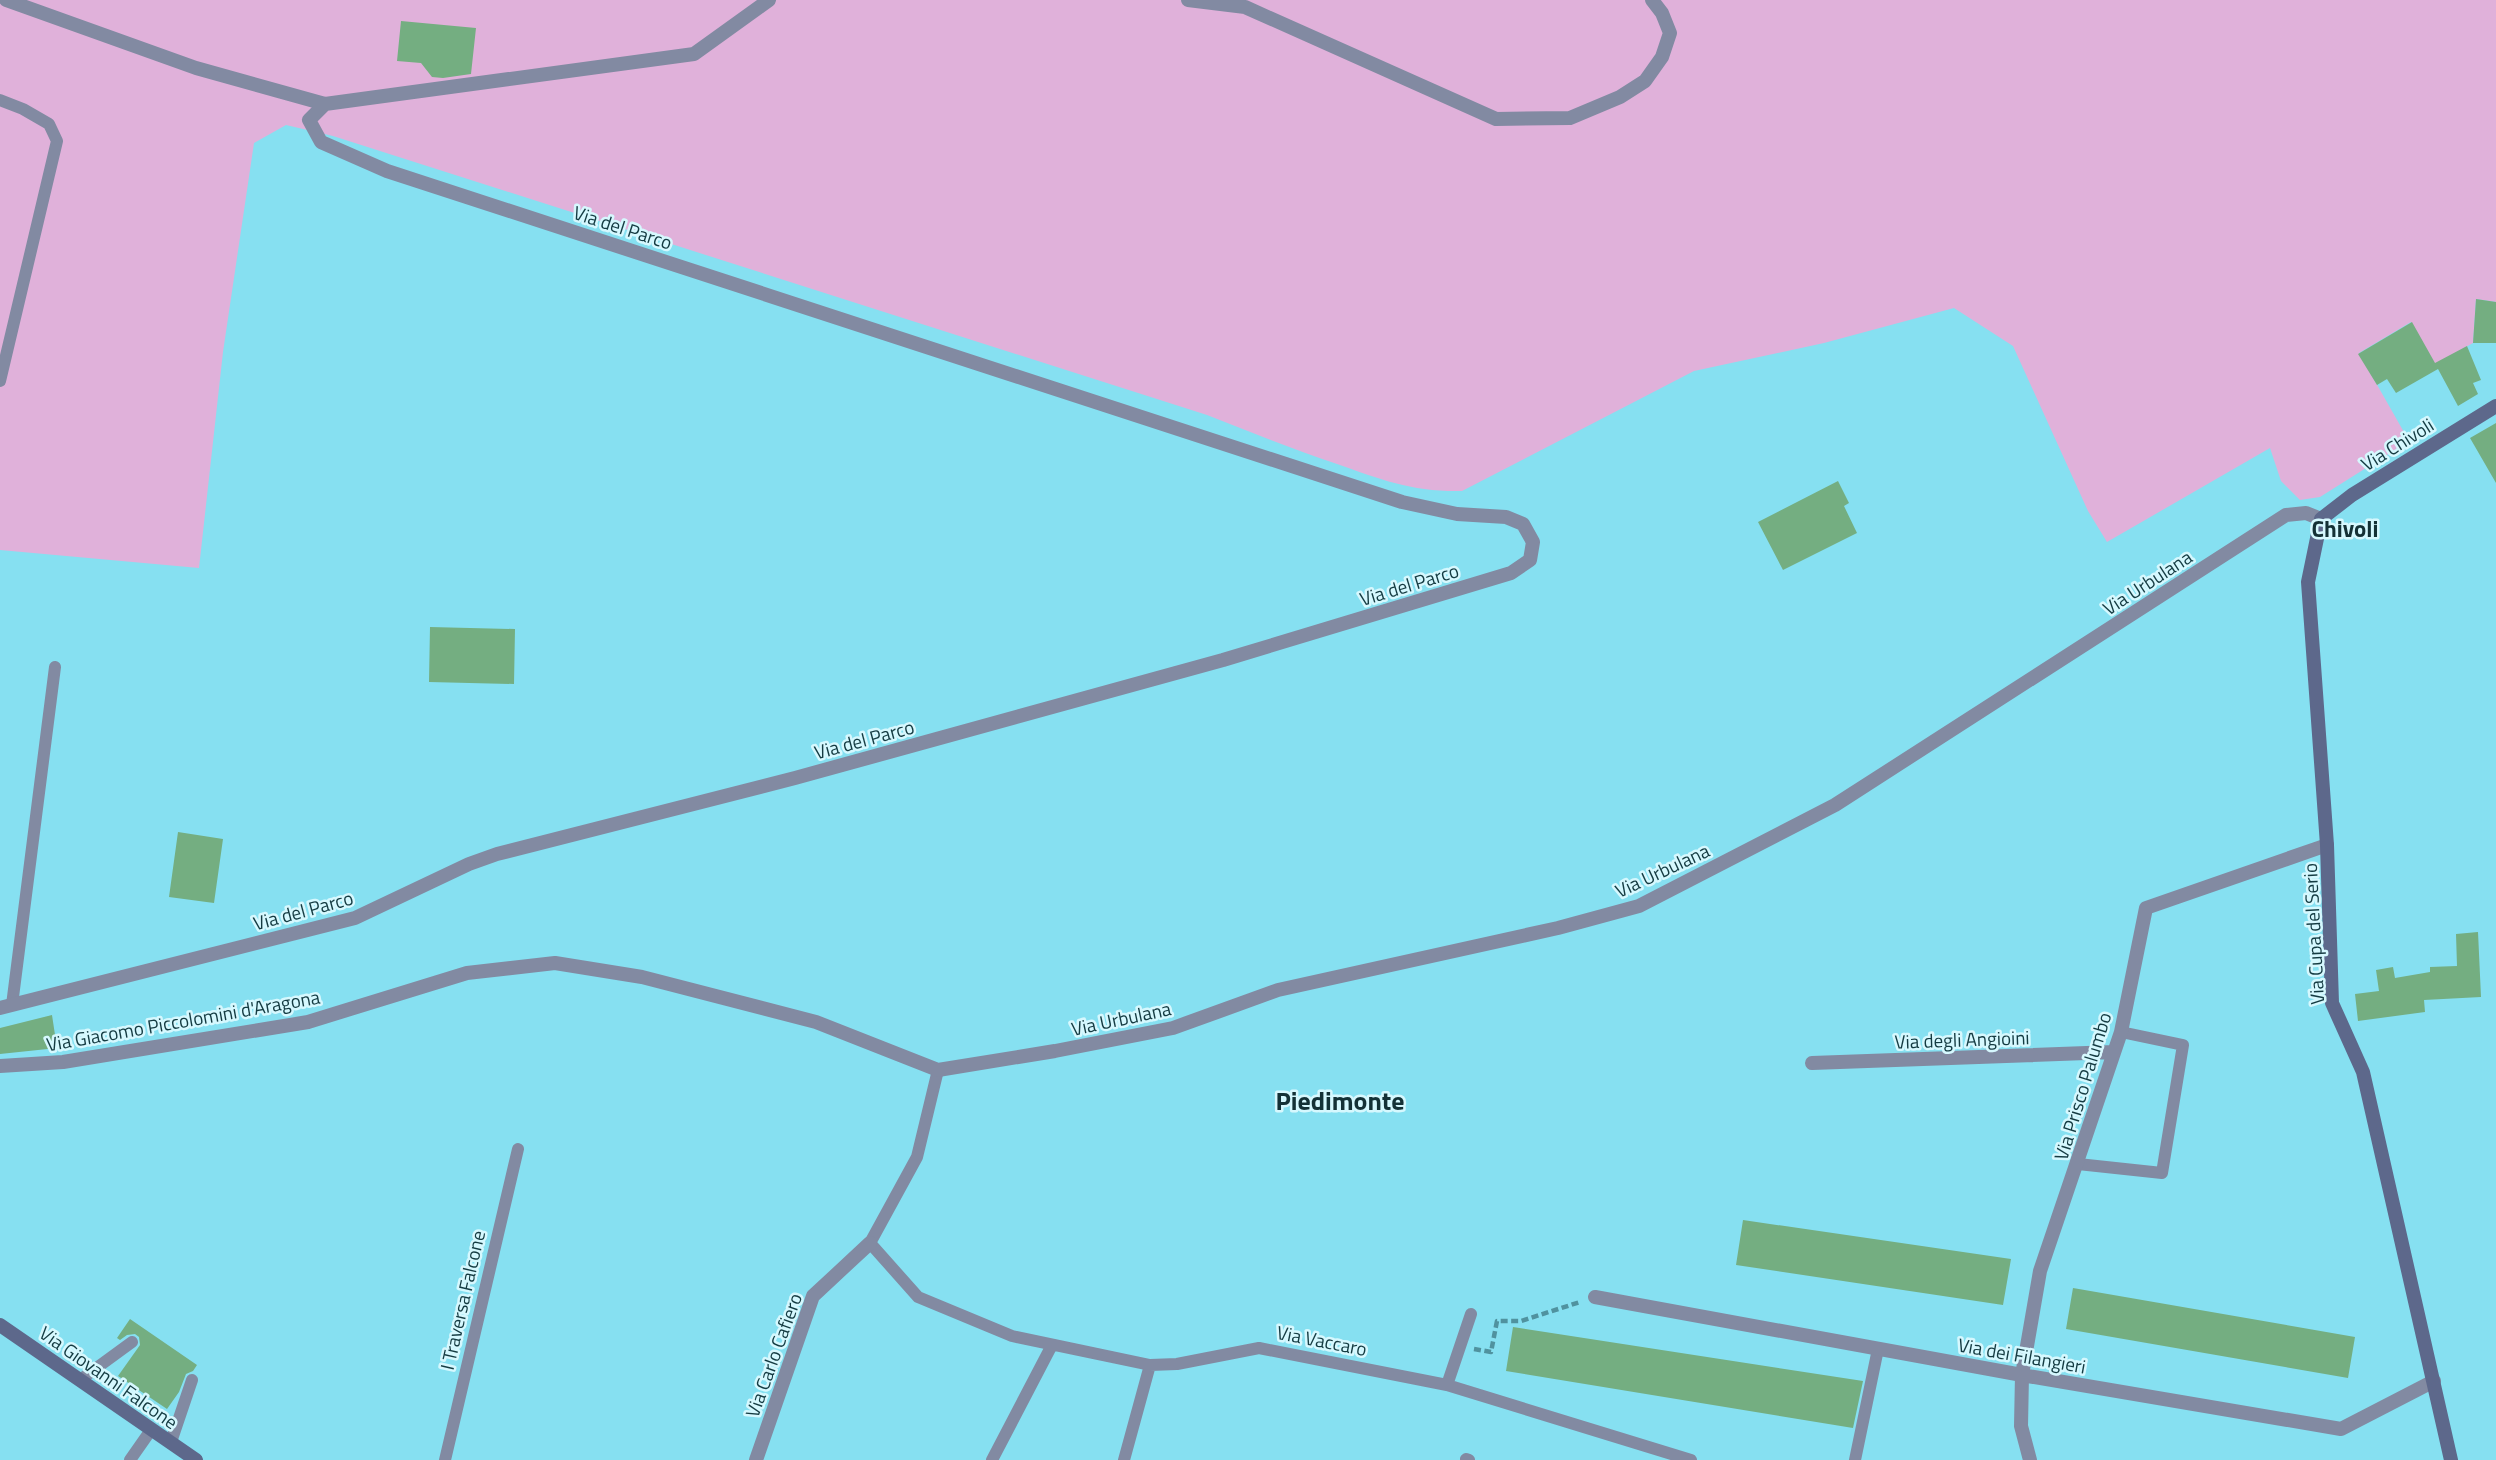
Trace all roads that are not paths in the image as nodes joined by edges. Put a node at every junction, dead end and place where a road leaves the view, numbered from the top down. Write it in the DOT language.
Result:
graph roads {
  1 [pos="6,0"];
  2 [pos="769,0"];
  3 [pos="1188,0"];
  4 [pos="1652,0"];
  5 [pos="0,100"];
  6 [pos="325,104"];
  7 [pos="0,381"];
  8 [pos="2496,406"];
  9 [pos="2321,519"];
  10 [pos="55,667"];
  11 [pos="2327,845"];
  12 [pos="6,1006"];
  13 [pos="2121,1032"];
  14 [pos="2114,1052"];
  15 [pos="1812,1063"];
  16 [pos="0,1066"];
  17 [pos="938,1070"];
  18 [pos="518,1149"];
  19 [pos="2078,1164"];
  20 [pos="870,1244"];
  21 [pos="1595,1297"];
  22 [pos="1471,1314"];
  23 [pos="0,1325"];
  24 [pos="132,1342"];
  25 [pos="1052,1345"];
  26 [pos="1878,1349"];
  27 [pos="1150,1366"];
  28 [pos="2022,1376"];
  29 [pos="80,1380"];
  30 [pos="191,1380"];
  31 [pos="2434,1381"];
  32 [pos="1447,1385"];
  33 [pos="151,1430"];
  34 [pos="170,1443"];
  35 [pos="131,1460"];
  36 [pos="196,1460"];
  37 [pos="445,1460"];
  38 [pos="756,1460"];
  39 [pos="992,1460"];
  40 [pos="1124,1460"];
  41 [pos="1691,1460"];
  42 [pos="1855,1460"];
  43 [pos="2030,1460"];
  44 [pos="2451,1460"];
  1 -- 6 [label="street"];
  2 -- 6 [label="street"];
  3 -- 4 [label="street"];
  5 -- 7 [label="lane"];
  6 -- 12 [label="street, Via del Parco"];
  8 -- 9 [label="street, Via Chivoli"];
  9 -- 11 [label="street, Via Cupa del Serio"];
  9 -- 17 [label="street, Via Urbulana"];
  10 -- 12 [label="lane"];
  11 -- 13 [label="street, Via Prisco Palumbo"];
  11 -- 31 [label="street, Via Cupa del Serio"];
  13 -- 14 [label="street, Via Prisco Palumbo"];
  13 -- 19 [label="lane"];
  14 -- 15 [label="street, Via degli Angioini"];
  14 -- 19 [label="street, Via Prisco Palumbo"];
  16 -- 17 [label="street, Via Giacomo Piccolomini d'Aragona"];
  17 -- 20 [label="lane"];
  18 -- 37 [label="lane, I Traversa Falcone"];
  19 -- 28 [label="street, Via Prisco Palumbo"];
  20 -- 25 [label="lane, Via Vaccaro"];
  20 -- 38 [label="street, Via Carlo Cafiero"];
  21 -- 26 [label="street, Via dei Filangieri"];
  22 -- 32 [label="lane"];
  23 -- 29 [label="street, Via Giovanni Falcone"];
  24 -- 29 [label="lane"];
  25 -- 27 [label="lane, Via Vaccaro"];
  25 -- 39 [label="lane"];
  26 -- 28 [label="street, Via dei Filangieri"];
  26 -- 42 [label="lane"];
  27 -- 32 [label="lane, Via Vaccaro"];
  27 -- 40 [label="lane"];
  28 -- 31 [label="street, Via dei Filangieri"];
  28 -- 43 [label="street, Via Prisco Palumbo"];
  29 -- 33 [label="street, Via Giovanni Falcone"];
  30 -- 34 [label="lane"];
  31 -- 44 [label="street, Via Cupa del Serio"];
  32 -- 41 [label="lane, Via Vaccaro"];
  33 -- 34 [label="street, Via Giovanni Falcone"];
  33 -- 35 [label="lane"];
  34 -- 36 [label="street, Via Giovanni Falcone"];
}
